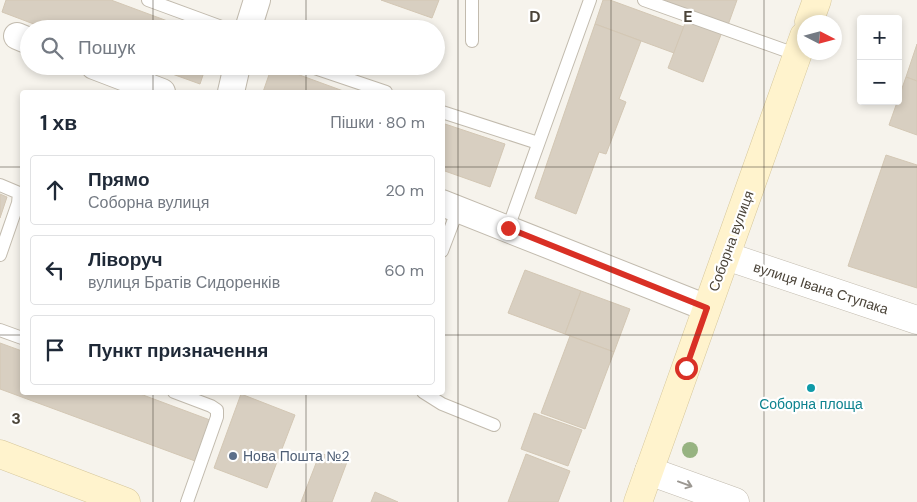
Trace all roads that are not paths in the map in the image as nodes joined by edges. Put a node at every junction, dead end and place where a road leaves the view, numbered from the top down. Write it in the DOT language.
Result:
graph roads {
  1 [pos="148,0"];
  2 [pos="257,0"];
  3 [pos="472,0"];
  4 [pos="590,0"];
  5 [pos="644,0"];
  6 [pos="817,0"];
  7 [pos="812,15"];
  8 [pos="202,20"];
  9 [pos="251,20"];
  10 [pos="472,41"];
  11 [pos="797,45"];
  12 [pos="797,57"];
  13 [pos="118,75"];
  14 [pos="235,75"];
  15 [pos="336,75"];
  16 [pos="157,90"];
  17 [pos="231,90"];
  18 [pos="380,90"];
  19 [pos="445,113"];
  20 [pos="538,142"];
  21 [pos="0,185"];
  22 [pos="450,206"];
  23 [pos="508,228"];
  24 [pos="445,234"];
  25 [pos="0,255"];
  26 [pos="726,256"];
  27 [pos="707,308"];
  28 [pos="917,320"];
  29 [pos="0,330"];
  30 [pos="20,337"];
  31 [pos="182,395"];
  32 [pos="428,395"];
  33 [pos="494,425"];
  34 [pos="0,454"];
  35 [pos="649,471"];
  36 [pos="96,497"];
  37 [pos="126,502"];
  38 [pos="187,502"];
  39 [pos="638,502"];
  40 [pos="735,502"];
  1 -- 8 [label="lane"];
  2 -- 9 [label="street"];
  3 -- 10 [label="lane"];
  4 -- 20 [label="lane"];
  5 -- 11 [label="lane"];
  6 -- 7 [label="main road"];
  12 -- 26 [label="main road, Соборна вулиця"];
  13 -- 16 [label="street"];
  14 -- 17 [label="street"];
  15 -- 18 [label="lane"];
  19 -- 20 [label="lane"];
  20 -- 23 [label="lane"];
  21 -- 25 [label="lane"];
  22 -- 23 [label="street"];
  22 -- 24 [label="lane"];
  23 -- 27 [label="street"];
  26 -- 27 [label="main road, Соборна вулиця"];
  26 -- 28 [label="street, вулиця Івана Ступака"];
  27 -- 35 [label="main road, Соборна вулиця"];
  29 -- 30 [label="lane"];
  31 -- 38 [label="lane"];
  32 -- 33 [label="lane"];
  34 -- 36 [label="main road"];
  35 -- 39 [label="main road, Соборна вулиця"];
  35 -- 40 [label="street, one-way"];
  36 -- 37 [label="main road"];
}
